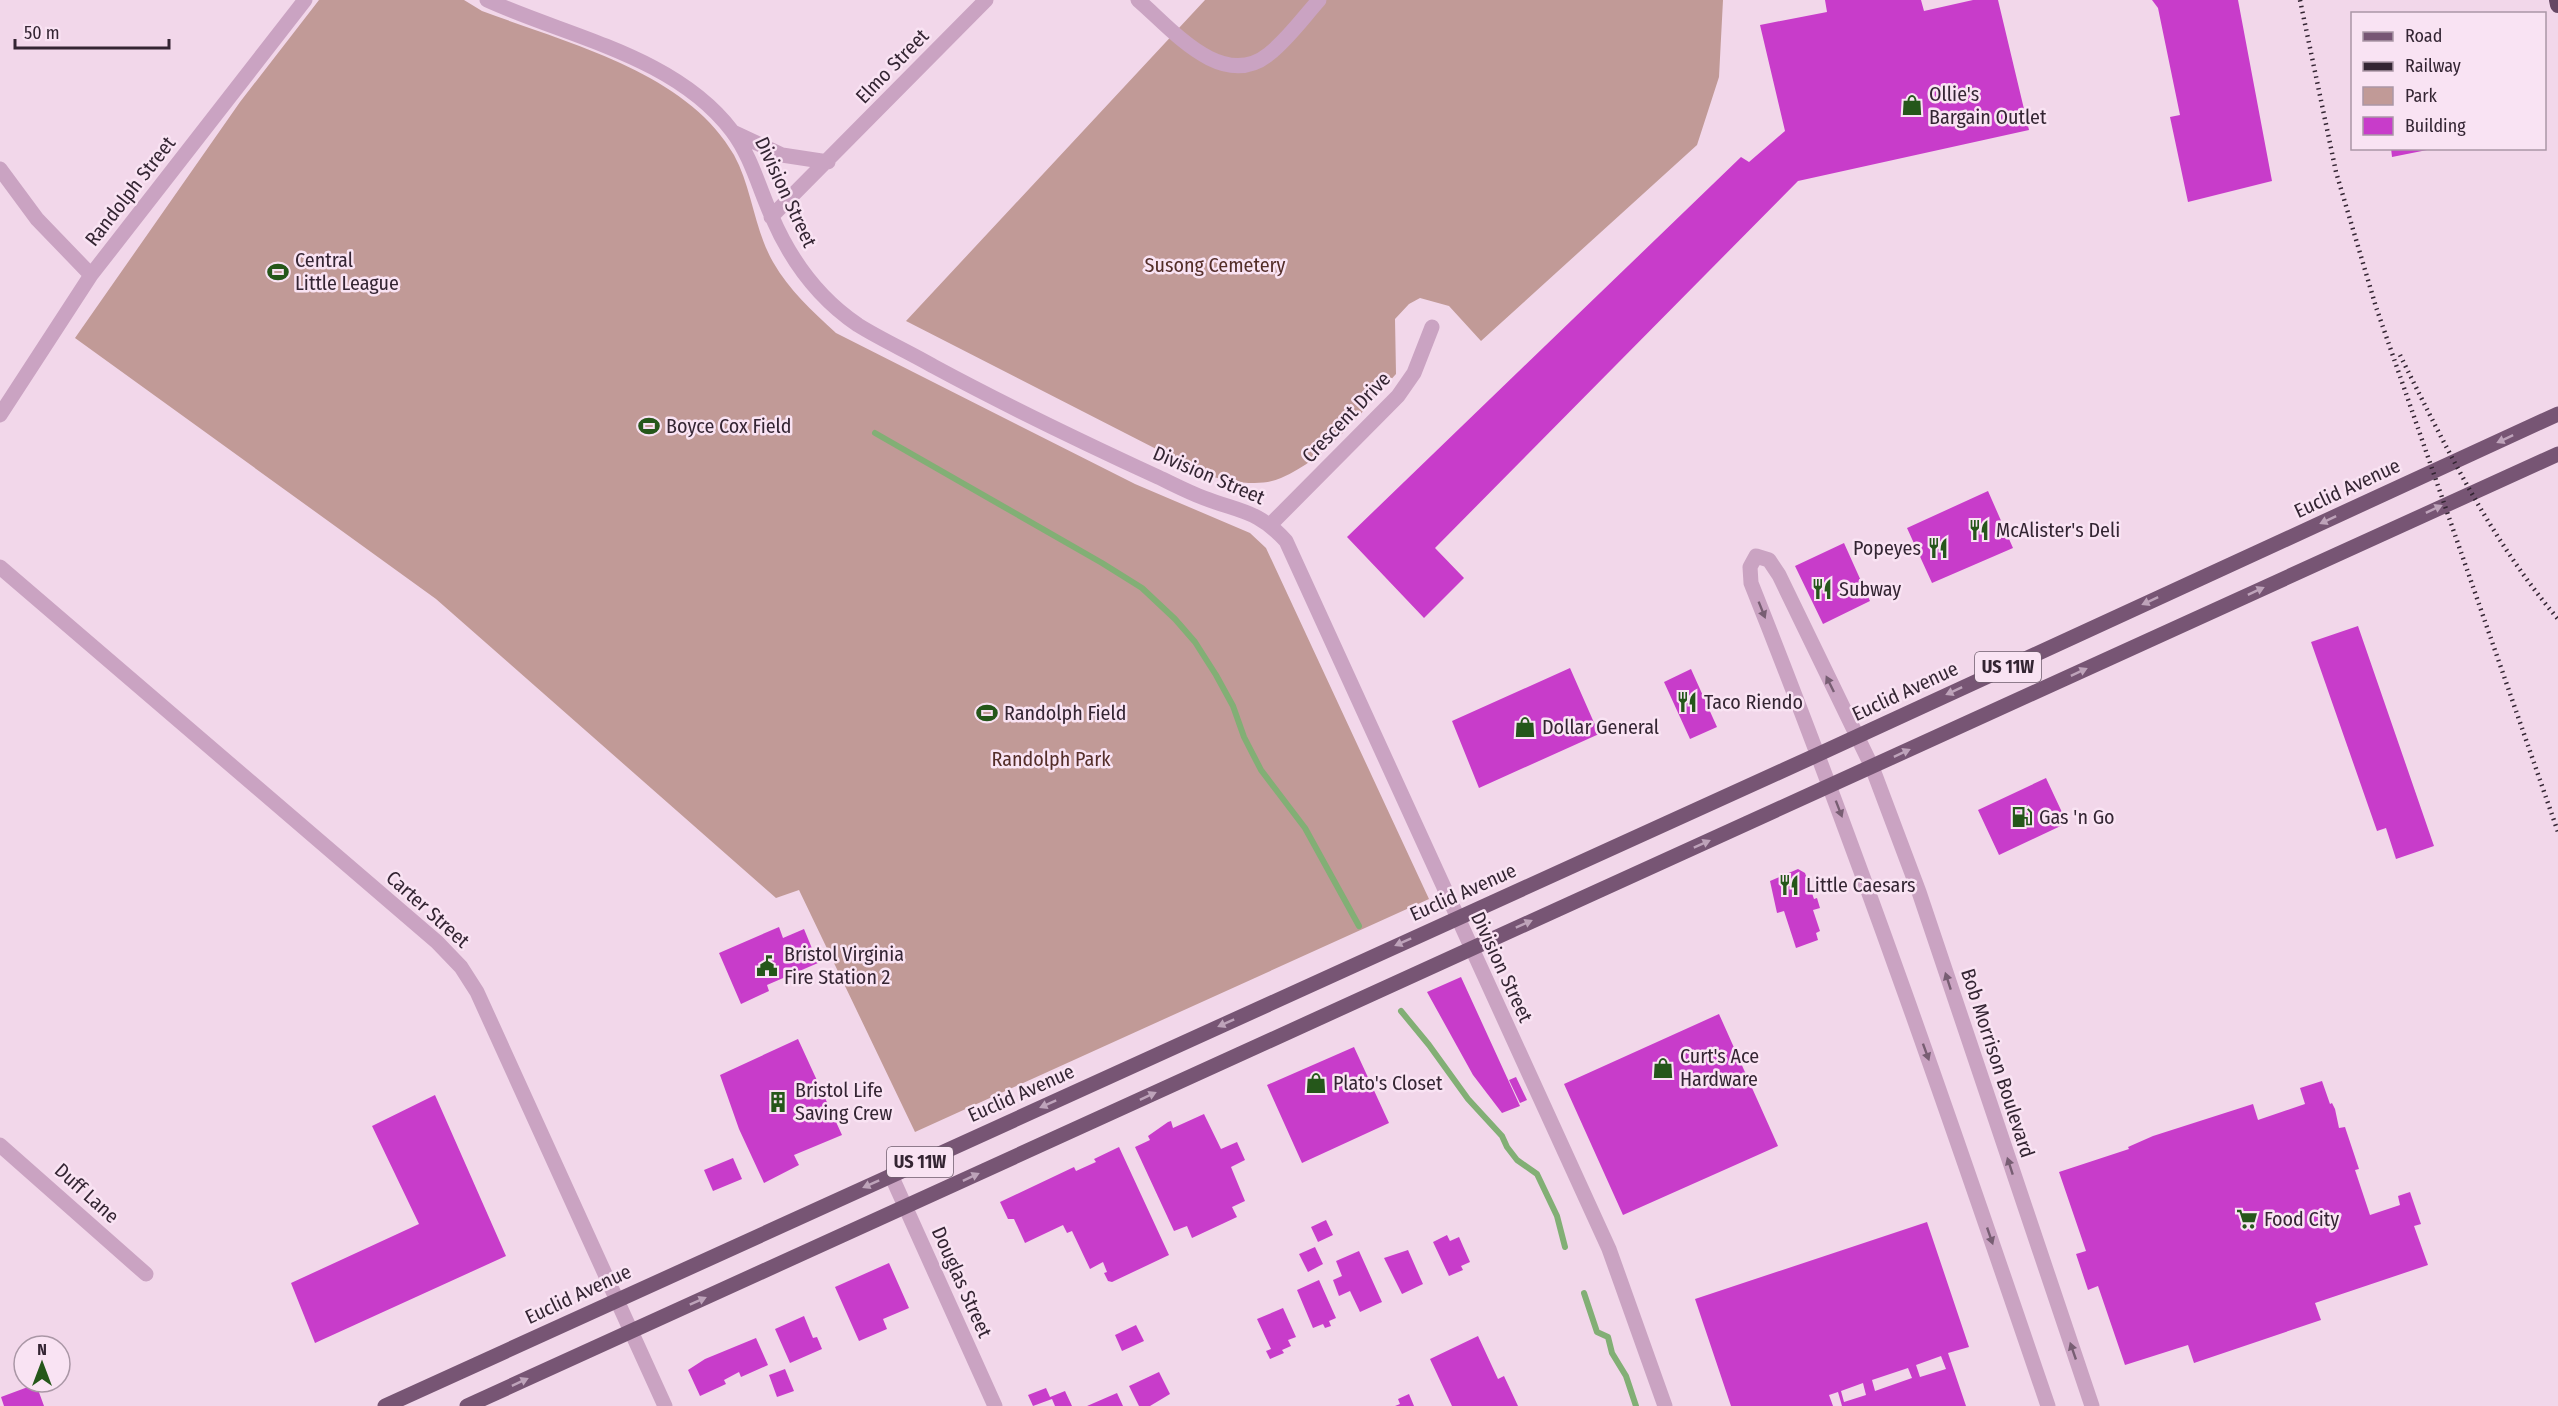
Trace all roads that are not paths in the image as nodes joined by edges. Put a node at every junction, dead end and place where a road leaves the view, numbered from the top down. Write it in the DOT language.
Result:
graph roads {
  1 [pos="305,0"];
  2 [pos="487,0"];
  3 [pos="986,0"];
  4 [pos="1138,0"];
  5 [pos="1319,0"];
  6 [pos="2557,0"];
  7 [pos="2558,5"];
  8 [pos="732,132"];
  9 [pos="828,162"];
  10 [pos="2,177"];
  11 [pos="771,217"];
  12 [pos="91,275"];
  13 [pos="1432,327"];
  14 [pos="2558,414"];
  15 [pos="0,416"];
  16 [pos="2558,454"];
  17 [pos="1271,524"];
  18 [pos="0,567"];
  19 [pos="1856,736"];
  20 [pos="1819,754"];
  21 [pos="1872,767"];
  22 [pos="1829,786"];
  23 [pos="1457,918"];
  24 [pos="1471,948"];
  25 [pos="0,1146"];
  26 [pos="891,1175"];
  27 [pos="906,1206"];
  28 [pos="146,1274"];
  29 [pos="617,1300"];
  30 [pos="630,1332"];
  31 [pos="385,1406"];
  32 [pos="467,1406"];
  33 [pos="665,1406"];
  34 [pos="995,1406"];
  35 [pos="1665,1406"];
  36 [pos="2048,1406"];
  37 [pos="2092,1406"];
  1 -- 12 [label="street, Randolph Street"];
  2 -- 8 [label="street, Division Street"];
  3 -- 9 [label="street, Elmo Street"];
  4 -- 5 [label="street"];
  6 -- 7 [label="highway"];
  8 -- 9 [label="street"];
  8 -- 11 [label="street, Division Street"];
  9 -- 11 [label="street, Elmo Street"];
  10 -- 12 [label="street"];
  11 -- 17 [label="street, Division Street"];
  12 -- 15 [label="street, Randolph Street"];
  13 -- 17 [label="street, Crescent Drive"];
  14 -- 19 [label="main road, Euclid Avenue / US 11W, one-way"];
  21 -- 16 [label="main road, US 11W, one-way"];
  17 -- 23 [label="street, Division Street"];
  18 -- 29 [label="street, Carter Street"];
  19 -- 20 [label="main road, Euclid Avenue / US 11W"];
  19 -- 20 [label="street, Bob Morrison Boulevard, one-way"];
  19 -- 21 [label="street, Bob Morrison Boulevard"];
  20 -- 22 [label="street"];
  20 -- 23 [label="main road, Euclid Avenue / US 11W"];
  21 -- 22 [label="main road, US 11W"];
  37 -- 21 [label="street, Bob Morrison Boulevard, one-way"];
  24 -- 22 [label="main road, US 11W, one-way"];
  22 -- 36 [label="street, one-way"];
  23 -- 24 [label="street, Division Street"];
  23 -- 26 [label="main road, Euclid Avenue / US 11W, one-way"];
  27 -- 24 [label="main road, US 11W, one-way"];
  24 -- 35 [label="street, Division Street"];
  25 -- 28 [label="street, Duff Lane"];
  26 -- 27 [label="street, Douglas Street"];
  26 -- 29 [label="main road, Euclid Avenue / US 11W, one-way"];
  30 -- 27 [label="main road, US 11W, one-way"];
  27 -- 34 [label="street, Douglas Street"];
  29 -- 30 [label="street, Carter Street"];
  29 -- 31 [label="main road, Euclid Avenue / US 11W"];
  32 -- 30 [label="main road, US 11W, one-way"];
  30 -- 33 [label="street, Carter Street"];
}
